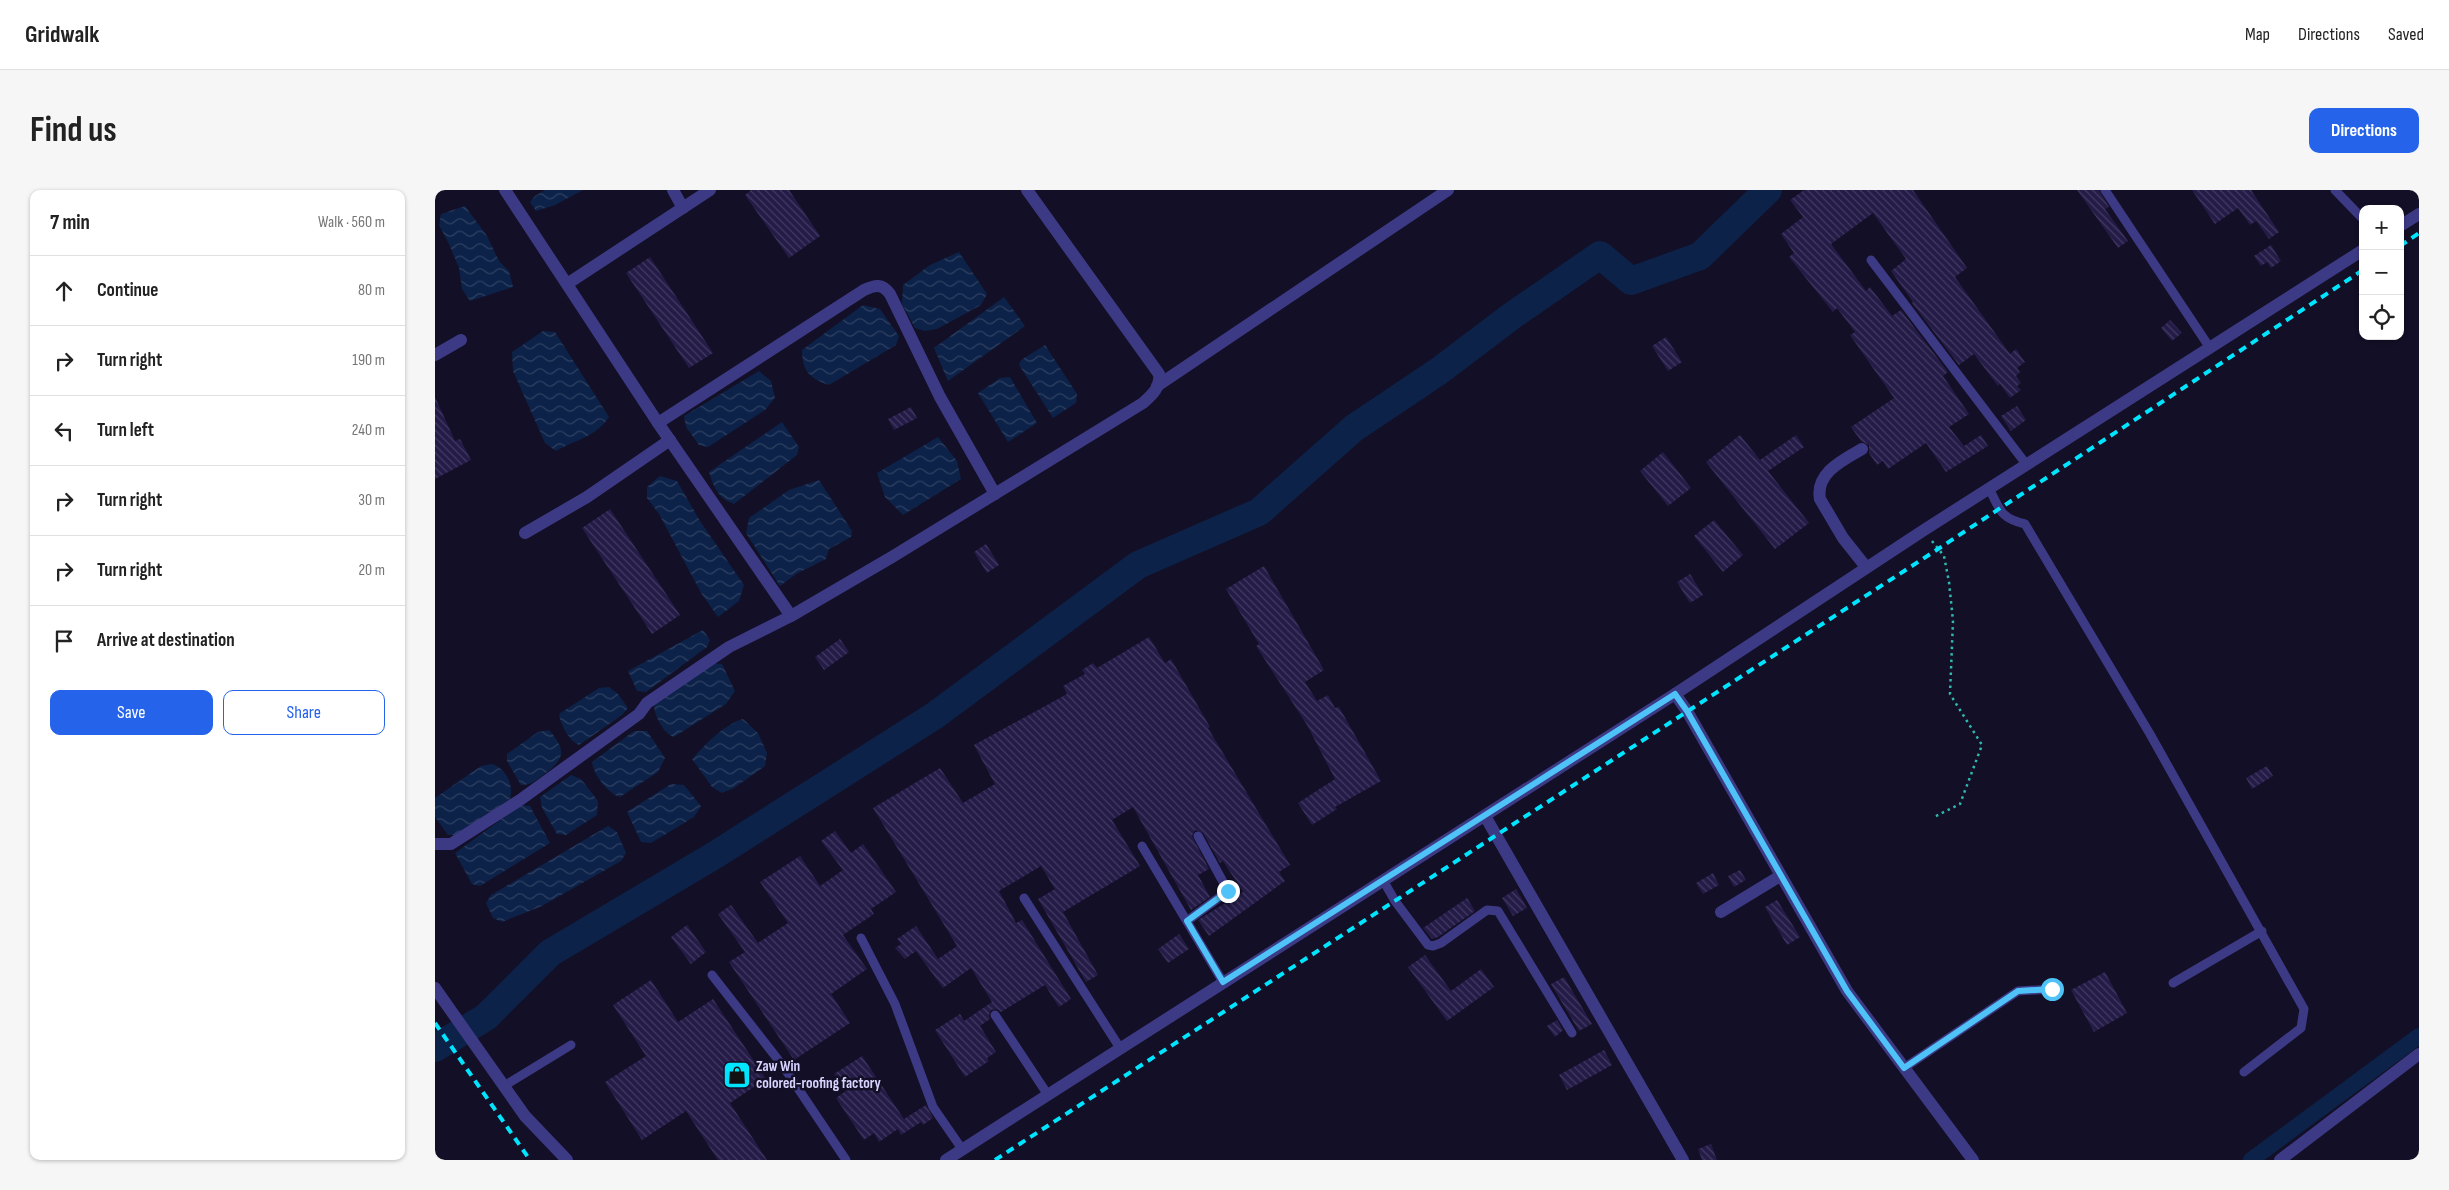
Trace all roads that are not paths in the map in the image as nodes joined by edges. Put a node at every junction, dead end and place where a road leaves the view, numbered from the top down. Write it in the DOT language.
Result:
graph roads {
  1 [pos="505,190"];
  2 [pos="673,190"];
  3 [pos="709,190"];
  4 [pos="1027,190"];
  5 [pos="1448,190"];
  6 [pos="2105,190"];
  7 [pos="2335,190"];
  8 [pos="683,208"];
  9 [pos="2419,214"];
  10 [pos="2359,215"];
  11 [pos="2404,223"];
  12 [pos="2359,253"];
  13 [pos="1871,260"];
  14 [pos="567,284"];
  15 [pos="461,340"];
  16 [pos="2210,348"];
  17 [pos="435,355"];
  18 [pos="1157,386"];
  19 [pos="658,423"];
  20 [pos="670,440"];
  21 [pos="1862,449"];
  22 [pos="2026,464"];
  23 [pos="1989,488"];
  24 [pos="995,494"];
  25 [pos="525,533"];
  26 [pos="1866,567"];
  27 [pos="791,616"];
  28 [pos="1675,694"];
  29 [pos="1485,816"];
  30 [pos="1198,836"];
  31 [pos="435,844"];
  32 [pos="1142,846"];
  33 [pos="1780,876"];
  34 [pos="1383,880"];
  35 [pos="1024,898"];
  36 [pos="1721,912"];
  37 [pos="1187,921"];
  38 [pos="2262,931"];
  39 [pos="861,938"];
  40 [pos="712,974"];
  41 [pos="1223,982"];
  42 [pos="2173,983"];
  43 [pos="435,988"];
  44 [pos="2052,989"];
  45 [pos="995,1015"];
  46 [pos="1572,1033"];
  47 [pos="571,1045"];
  48 [pos="1120,1048"];
  49 [pos="2419,1054"];
  50 [pos="1904,1068"];
  51 [pos="2244,1072"];
  52 [pos="504,1086"];
  53 [pos="1049,1095"];
  54 [pos="962,1149"];
  55 [pos="567,1160"];
  56 [pos="847,1160"];
  57 [pos="946,1160"];
  58 [pos="1683,1160"];
  59 [pos="1973,1160"];
  60 [pos="2280,1160"];
  1 -- 14 [label="street"];
  2 -- 8 [label="street"];
  3 -- 8 [label="street"];
  4 -- 18 [label="street"];
  5 -- 18 [label="street"];
  6 -- 16 [label="lane"];
  7 -- 10 [label="lane"];
  8 -- 14 [label="street"];
  9 -- 11 [label="street"];
  12 -- 16 [label="street"];
  13 -- 22 [label="lane"];
  14 -- 19 [label="street"];
  15 -- 17 [label="street"];
  16 -- 22 [label="street"];
  18 -- 24 [label="street"];
  19 -- 20 [label="street"];
  19 -- 24 [label="street"];
  20 -- 25 [label="street"];
  20 -- 27 [label="street"];
  21 -- 26 [label="street"];
  22 -- 23 [label="street"];
  23 -- 26 [label="street"];
  23 -- 38 [label="lane"];
  24 -- 27 [label="street"];
  26 -- 28 [label="street"];
  27 -- 31 [label="street"];
  28 -- 29 [label="street"];
  28 -- 33 [label="street"];
  29 -- 34 [label="street"];
  29 -- 58 [label="street"];
  30 -- 37 [label="lane"];
  32 -- 37 [label="lane"];
  33 -- 36 [label="street"];
  33 -- 50 [label="street"];
  34 -- 41 [label="street"];
  34 -- 46 [label="lane"];
  35 -- 48 [label="lane"];
  37 -- 41 [label="lane"];
  38 -- 42 [label="lane"];
  38 -- 51 [label="lane"];
  39 -- 54 [label="lane"];
  40 -- 56 [label="lane"];
  41 -- 48 [label="street"];
  43 -- 52 [label="street"];
  44 -- 50 [label="lane"];
  45 -- 53 [label="lane"];
  47 -- 52 [label="lane"];
  48 -- 53 [label="street"];
  49 -- 60 [label="street"];
  50 -- 59 [label="street"];
  52 -- 55 [label="street"];
  53 -- 54 [label="street"];
  54 -- 57 [label="street"];
}
